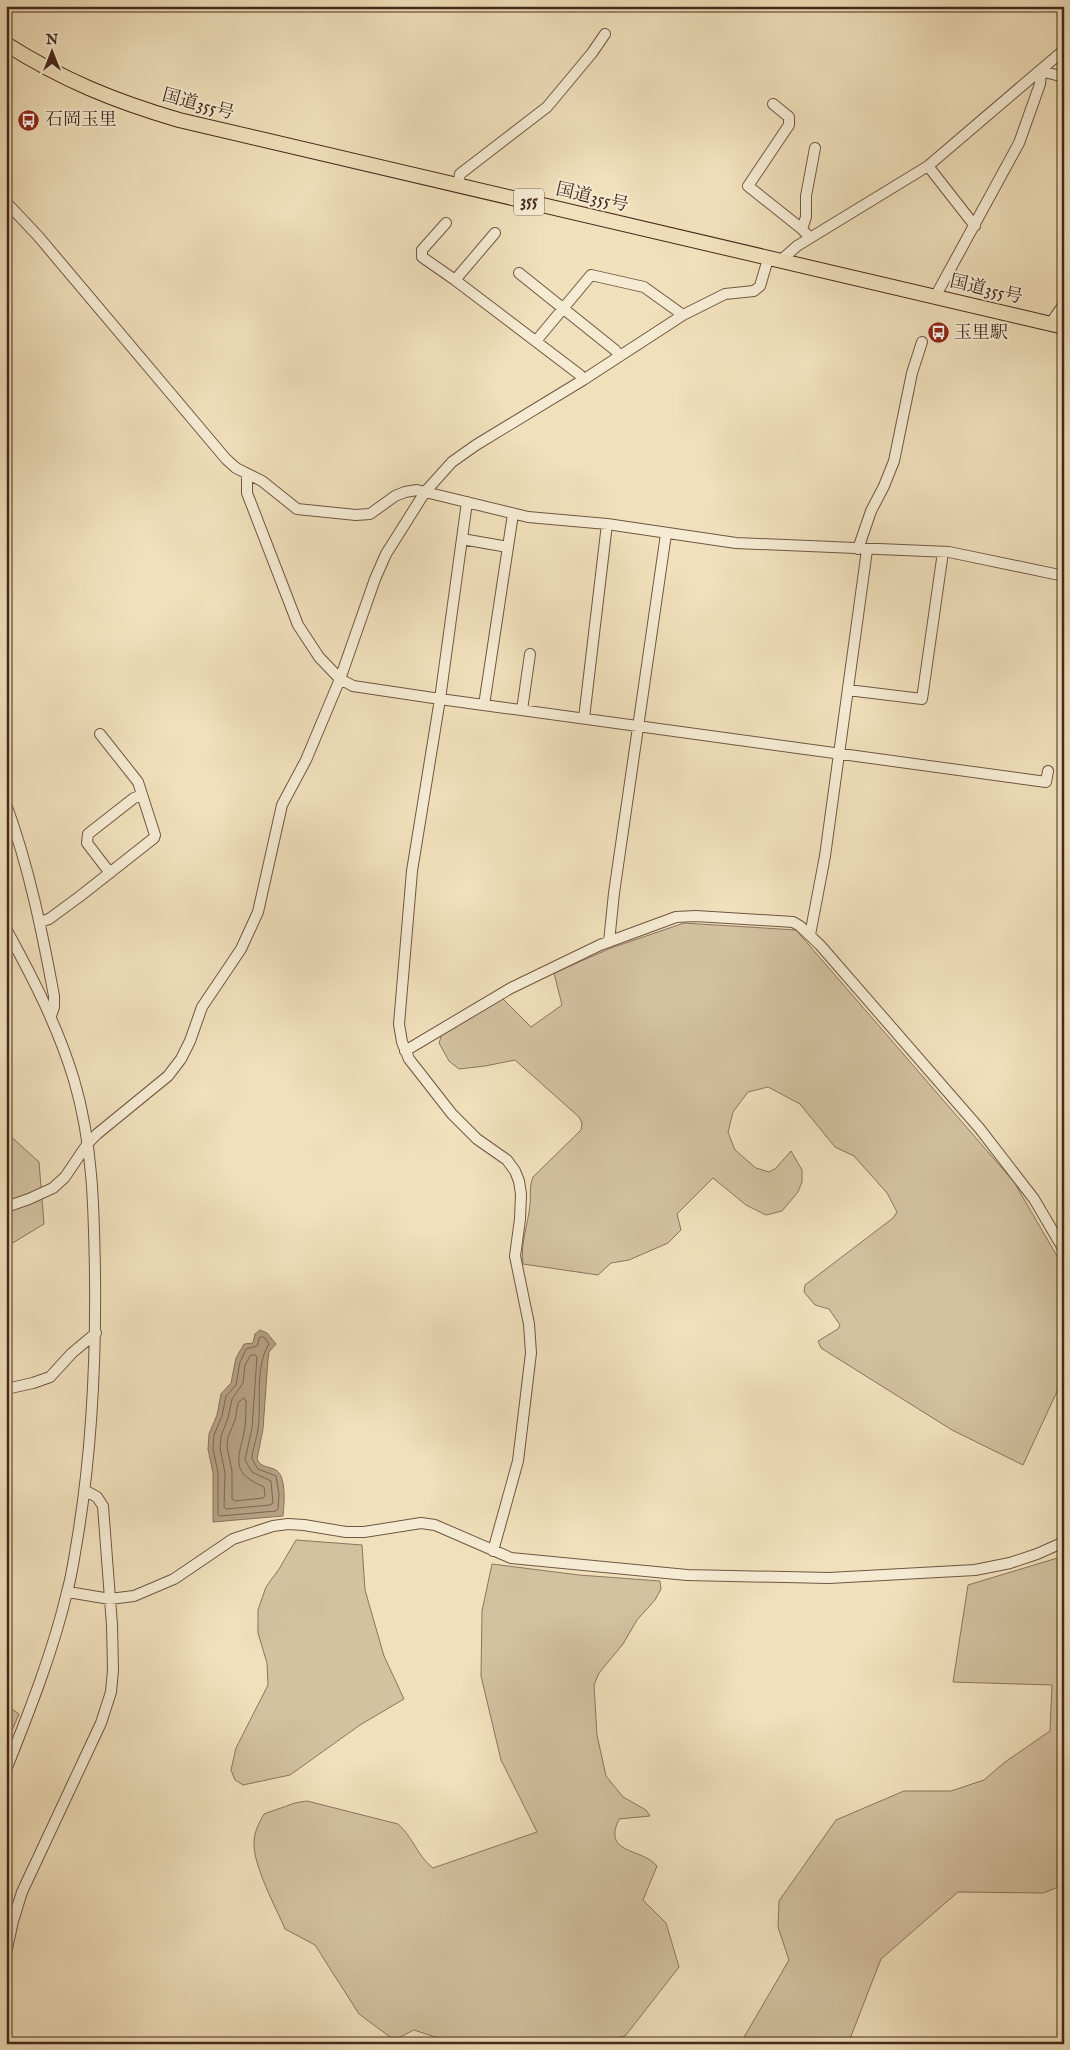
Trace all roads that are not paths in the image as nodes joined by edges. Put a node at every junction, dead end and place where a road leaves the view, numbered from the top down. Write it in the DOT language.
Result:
graph roads {
  1 [pos="605,34"];
  2 [pos="6,44"];
  3 [pos="1064,50"];
  4 [pos="1041,71"];
  5 [pos="1064,77"];
  6 [pos="773,104"];
  7 [pos="815,148"];
  8 [pos="928,166"];
  9 [pos="458,186"];
  10 [pos="6,202"];
  11 [pos="446,223"];
  12 [pos="975,226"];
  13 [pos="802,229"];
  14 [pos="495,233"];
  15 [pos="810,238"];
  16 [pos="773,261"];
  17 [pos="519,273"];
  18 [pos="455,280"];
  19 [pos="935,297"];
  20 [pos="1064,304"];
  21 [pos="563,308"];
  22 [pos="683,315"];
  23 [pos="1050,324"];
  24 [pos="1064,327"];
  25 [pos="536,341"];
  26 [pos="922,342"];
  27 [pos="620,356"];
  28 [pos="583,380"];
  29 [pos="246,474"];
  30 [pos="425,492"];
  31 [pos="467,502"];
  32 [pos="513,514"];
  33 [pos="607,524"];
  34 [pos="666,534"];
  35 [pos="462,539"];
  36 [pos="508,546"];
  37 [pos="862,549"];
  38 [pos="943,552"];
  39 [pos="1064,576"];
  40 [pos="530,654"];
  41 [pos="340,679"];
  42 [pos="848,690"];
  43 [pos="440,699"];
  44 [pos="484,705"];
  45 [pos="522,710"];
  46 [pos="584,718"];
  47 [pos="639,726"];
  48 [pos="100,734"];
  49 [pos="839,753"];
  50 [pos="1048,770"];
  51 [pos="142,795"];
  52 [pos="6,804"];
  53 [pos="110,873"];
  54 [pos="40,922"];
  55 [pos="6,929"];
  56 [pos="810,935"];
  57 [pos="610,942"];
  58 [pos="51,1016"];
  59 [pos="405,1051"];
  60 [pos="88,1143"];
  61 [pos="6,1207"];
  62 [pos="1064,1250"];
  63 [pos="96,1333"];
  64 [pos="6,1389"];
  65 [pos="86,1491"];
  66 [pos="1064,1542"];
  67 [pos="492,1552"];
  68 [pos="68,1592"];
  69 [pos="110,1599"];
  70 [pos="6,1770"];
  71 [pos="6,1953"];
  1 -- 9 [label="street"];
  2 -- 9 [label="highway, 国道355号 / 355"];
  3 -- 4 [label="street"];
  4 -- 5 [label="street"];
  4 -- 8 [label="street"];
  4 -- 12 [label="street"];
  6 -- 13 [label="street"];
  7 -- 13 [label="street"];
  8 -- 12 [label="street"];
  8 -- 15 [label="street"];
  9 -- 16 [label="highway, 国道355号 / 355"];
  10 -- 29 [label="street"];
  11 -- 18 [label="street"];
  12 -- 19 [label="street"];
  13 -- 15 [label="street"];
  14 -- 18 [label="street"];
  15 -- 16 [label="street"];
  16 -- 19 [label="highway, 国道355号 / 355"];
  16 -- 22 [label="street"];
  17 -- 21 [label="street"];
  18 -- 25 [label="street"];
  19 -- 23 [label="highway, 国道355号 / 355"];
  20 -- 23 [label="street"];
  21 -- 22 [label="street"];
  21 -- 25 [label="street"];
  21 -- 27 [label="street"];
  22 -- 27 [label="street"];
  23 -- 24 [label="highway, 国道355号 / 355"];
  25 -- 28 [label="street"];
  26 -- 37 [label="street"];
  27 -- 28 [label="street"];
  28 -- 30 [label="street"];
  29 -- 30 [label="street"];
  29 -- 41 [label="street"];
  30 -- 31 [label="street"];
  30 -- 41 [label="street"];
  31 -- 32 [label="street"];
  31 -- 35 [label="street"];
  32 -- 33 [label="street"];
  32 -- 36 [label="street"];
  33 -- 34 [label="street"];
  33 -- 46 [label="street"];
  34 -- 37 [label="street"];
  34 -- 47 [label="street"];
  35 -- 36 [label="street"];
  35 -- 43 [label="street"];
  36 -- 44 [label="street"];
  37 -- 38 [label="street"];
  37 -- 42 [label="street"];
  38 -- 39 [label="street"];
  38 -- 42 [label="street"];
  40 -- 45 [label="street"];
  41 -- 43 [label="street"];
  41 -- 60 [label="street"];
  42 -- 49 [label="street"];
  43 -- 44 [label="street"];
  43 -- 59 [label="street"];
  44 -- 45 [label="street"];
  45 -- 46 [label="street"];
  46 -- 47 [label="street"];
  47 -- 49 [label="street"];
  47 -- 57 [label="street"];
  48 -- 51 [label="street"];
  49 -- 50 [label="street"];
  49 -- 56 [label="street"];
  51 -- 53 [label="street"];
  51 -- 53 [label="street"];
  52 -- 54 [label="street"];
  53 -- 54 [label="street"];
  54 -- 58 [label="street"];
  55 -- 58 [label="street"];
  56 -- 57 [label="street"];
  56 -- 62 [label="street"];
  57 -- 59 [label="street"];
  58 -- 60 [label="street"];
  59 -- 67 [label="street"];
  60 -- 61 [label="street"];
  60 -- 63 [label="street"];
  63 -- 64 [label="street"];
  63 -- 65 [label="street"];
  65 -- 68 [label="street"];
  65 -- 69 [label="street"];
  66 -- 67 [label="street"];
  67 -- 69 [label="street"];
  68 -- 69 [label="street"];
  68 -- 70 [label="street"];
  69 -- 71 [label="street"];
}
